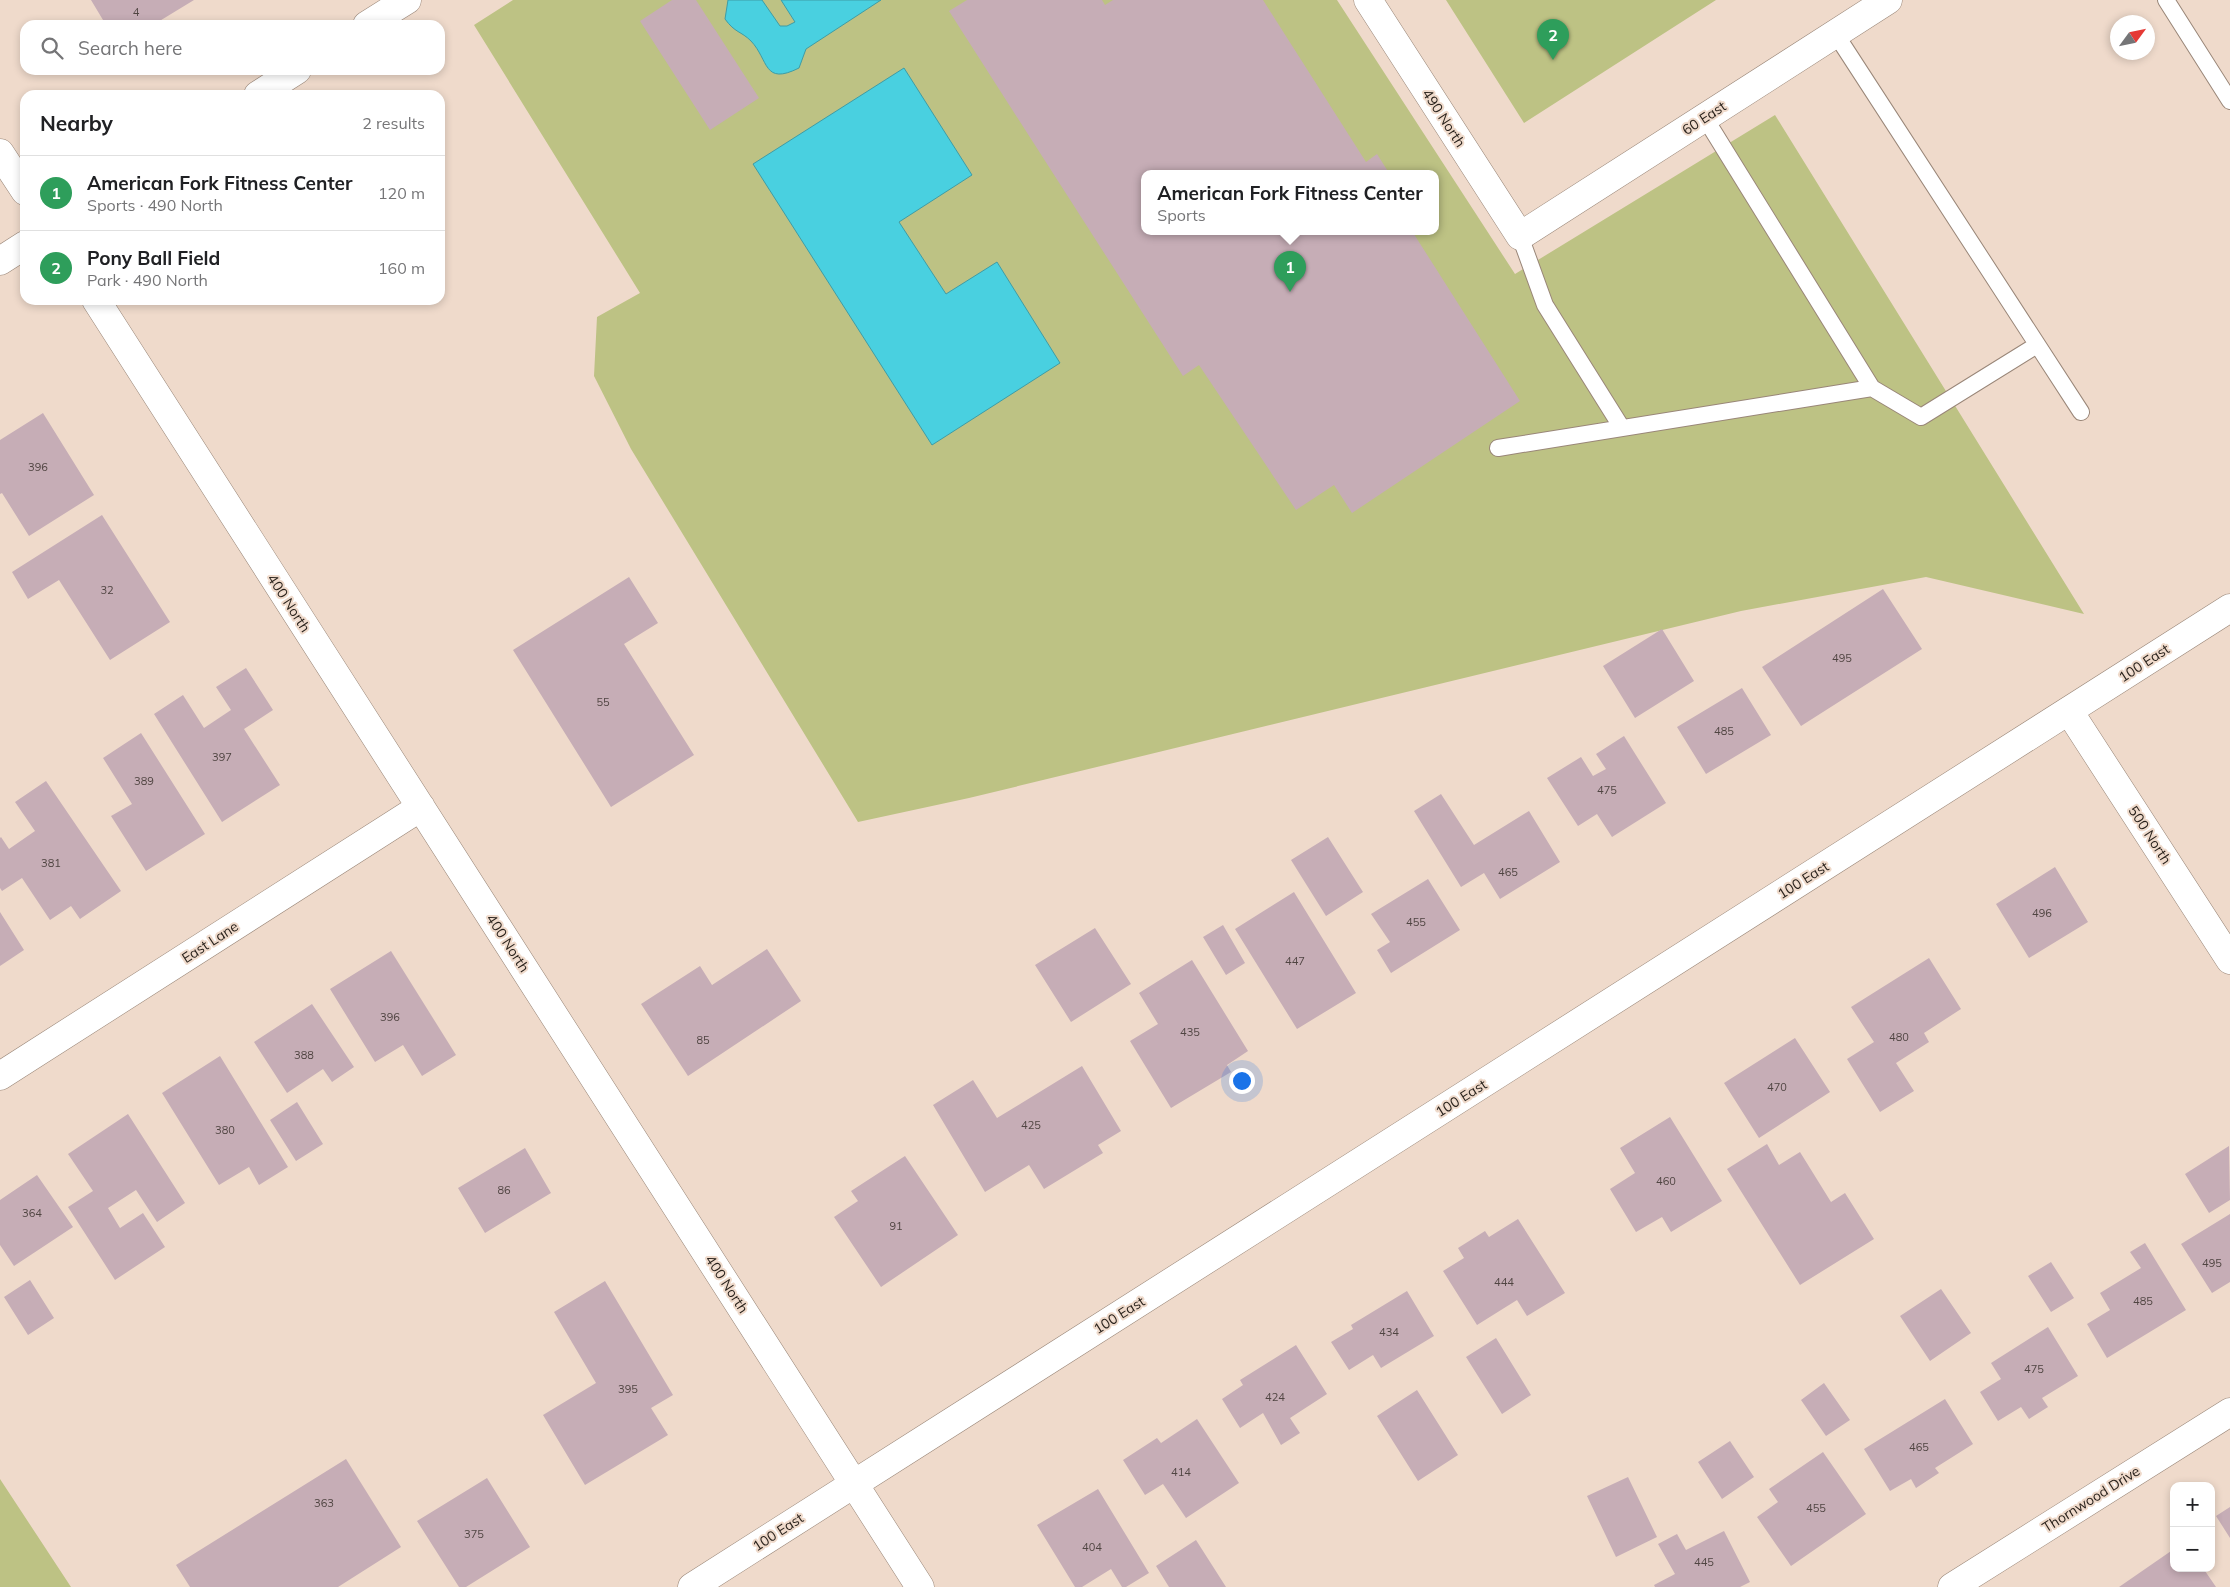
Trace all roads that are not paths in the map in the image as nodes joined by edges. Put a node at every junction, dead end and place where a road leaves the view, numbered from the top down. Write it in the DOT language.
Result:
graph roads {
  1 [pos="406,0"];
  2 [pos="1368,0"];
  3 [pos="1888,0"];
  4 [pos="2166,0"];
  5 [pos="376,20"];
  6 [pos="1835,33"];
  7 [pos="289,75"];
  8 [pos="266,90"];
  9 [pos="2230,101"];
  10 [pos="1705,118"];
  11 [pos="0,153"];
  12 [pos="20,183"];
  13 [pos="1520,236"];
  14 [pos="20,248"];
  15 [pos="0,261"];
  16 [pos="99,305"];
  17 [pos="2037,345"];
  18 [pos="1872,388"];
  19 [pos="2080,412"];
  20 [pos="1622,428"];
  21 [pos="1498,448"];
  22 [pos="2230,608"];
  23 [pos="2069,711"];
  24 [pos="421,807"];
  25 [pos="2230,960"];
  26 [pos="0,1076"];
  27 [pos="2230,1412"];
  28 [pos="854,1484"];
  29 [pos="692,1587"];
  30 [pos="920,1587"];
  31 [pos="1952,1587"];
  1 -- 5 [label="street"];
  2 -- 13 [label="street, 490 North"];
  3 -- 6 [label="street, 60 East"];
  4 -- 9 [label="lane"];
  6 -- 10 [label="street, 60 East"];
  6 -- 17 [label="lane"];
  7 -- 8 [label="street"];
  10 -- 13 [label="street, 60 East"];
  10 -- 18 [label="lane"];
  11 -- 12 [label="street"];
  13 -- 20 [label="lane"];
  14 -- 15 [label="street"];
  16 -- 24 [label="street, 400 North"];
  17 -- 18 [label="lane"];
  17 -- 19 [label="lane"];
  18 -- 20 [label="lane"];
  20 -- 21 [label="lane"];
  22 -- 23 [label="street, 100 East"];
  23 -- 25 [label="street, 500 North"];
  23 -- 28 [label="street, 100 East"];
  24 -- 26 [label="street, East Lane"];
  24 -- 28 [label="street, 400 North"];
  27 -- 31 [label="street, Thornwood Drive"];
  28 -- 29 [label="street, 100 East"];
  28 -- 30 [label="street, 400 North"];
}
